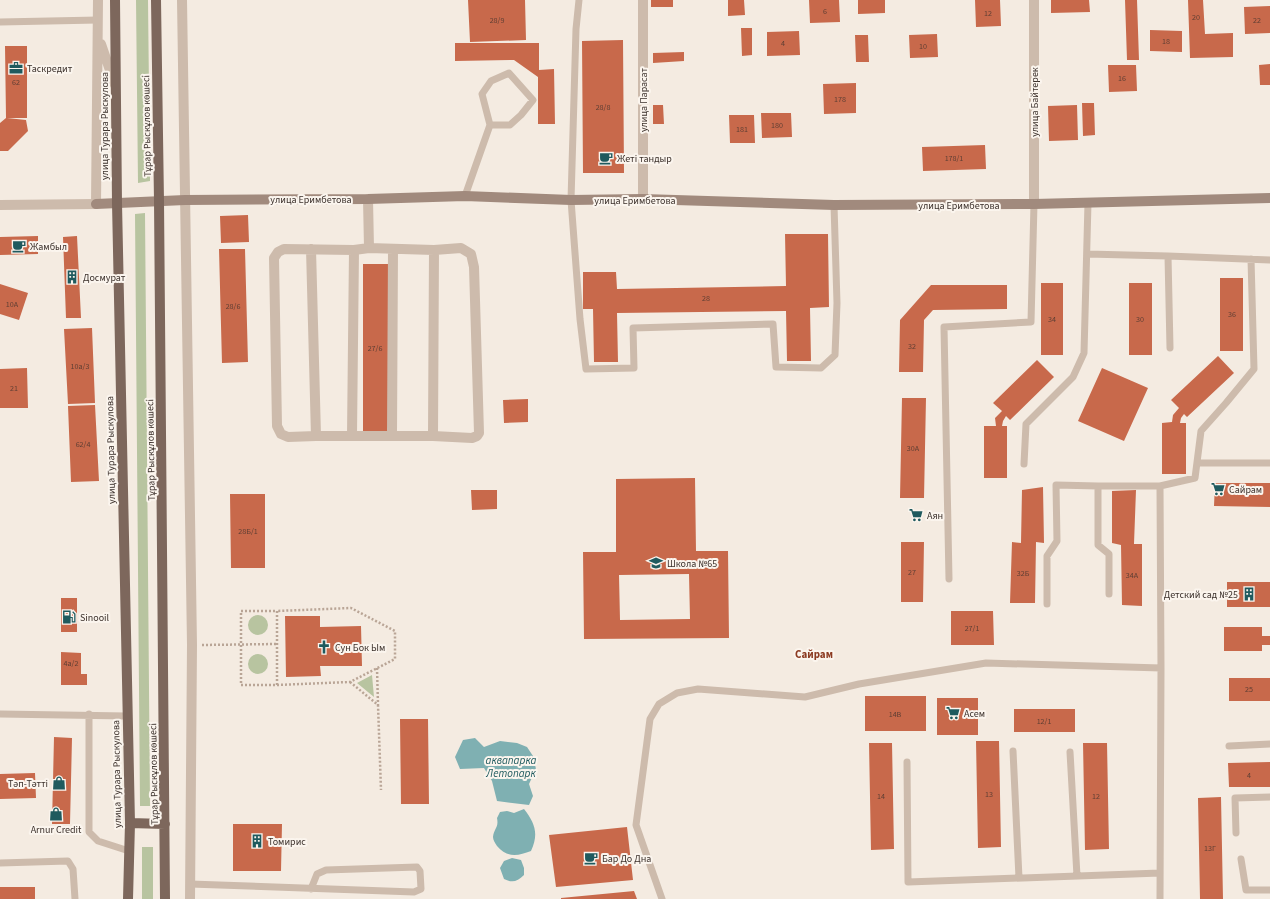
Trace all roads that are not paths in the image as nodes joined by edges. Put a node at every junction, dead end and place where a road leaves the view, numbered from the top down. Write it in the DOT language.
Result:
graph roads {
  1 [pos="98,0"];
  2 [pos="115,0"];
  3 [pos="156,0"];
  4 [pos="182,0"];
  5 [pos="579,0"];
  6 [pos="643,0"];
  7 [pos="1034,0"];
  8 [pos="98,20"];
  9 [pos="0,22"];
  10 [pos="98,34"];
  11 [pos="116,88"];
  12 [pos="490,125"];
  13 [pos="465,196"];
  14 [pos="1270,198"];
  15 [pos="368,199"];
  16 [pos="643,199"];
  17 [pos="185,200"];
  18 [pos="571,200"];
  19 [pos="159,201"];
  20 [pos="116,203"];
  21 [pos="1088,203"];
  22 [pos="96,204"];
  23 [pos="1034,204"];
  24 [pos="0,205"];
  25 [pos="834,205"];
  26 [pos="369,248"];
  27 [pos="311,249"];
  28 [pos="393,249"];
  29 [pos="354,250"];
  30 [pos="434,250"];
  31 [pos="1087,254"];
  32 [pos="1168,256"];
  33 [pos="1251,259"];
  34 [pos="1270,260"];
  35 [pos="1170,348"];
  36 [pos="352,435"];
  37 [pos="392,435"];
  38 [pos="316,436"];
  39 [pos="433,436"];
  40 [pos="1197,463"];
  41 [pos="1270,463"];
  42 [pos="1024,464"];
  43 [pos="1098,486"];
  44 [pos="1160,486"];
  45 [pos="949,579"];
  46 [pos="1109,594"];
  47 [pos="1047,604"];
  48 [pos="1161,668"];
  49 [pos="0,714"];
  50 [pos="89,714"];
  51 [pos="127,716"];
  52 [pos="1270,744"];
  53 [pos="1230,746"];
  54 [pos="1013,751"];
  55 [pos="1070,752"];
  56 [pos="907,762"];
  57 [pos="1270,797"];
  58 [pos="130,823"];
  59 [pos="165,824"];
  60 [pos="1236,833"];
  61 [pos="129,851"];
  62 [pos="1241,859"];
  63 [pos="0,862"];
  64 [pos="1160,873"];
  65 [pos="1077,876"];
  66 [pos="1019,878"];
  67 [pos="190,884"];
  68 [pos="311,888"];
  69 [pos="1270,890"];
  70 [pos="75,899"];
  71 [pos="128,899"];
  72 [pos="165,899"];
  73 [pos="190,899"];
  74 [pos="662,899"];
  75 [pos="1160,899"];
  1 -- 8 [label="street"];
  2 -- 11 [label="main road, улица Турара Рыскулова"];
  3 -- 19 [label="main road, Тұрар Рыскұлов көшесі"];
  4 -- 17 [label="street"];
  5 -- 18 [label="lane"];
  6 -- 16 [label="street, улица Парасат"];
  7 -- 23 [label="street, улица Байтерек"];
  8 -- 9 [label="lane"];
  8 -- 10 [label="street"];
  10 -- 11 [label="street"];
  10 -- 22 [label="street"];
  11 -- 20 [label="main road, улица Турара Рыскулова"];
  12 -- 12 [label="lane"];
  12 -- 13 [label="lane"];
  13 -- 15 [label="main road, улица Еримбетова"];
  13 -- 18 [label="main road, улица Еримбетова"];
  14 -- 21 [label="main road, улица Еримбетова"];
  15 -- 17 [label="main road, улица Еримбетова"];
  15 -- 26 [label="street"];
  16 -- 18 [label="main road, улица Еримбетова"];
  16 -- 25 [label="main road, улица Еримбетова"];
  17 -- 19 [label="main road, улица Еримбетова"];
  17 -- 67 [label="street"];
  18 -- 25 [label="lane"];
  19 -- 20 [label="main road, улица Еримбетова"];
  19 -- 59 [label="main road, Тұрар Рыскұлов көшесі"];
  20 -- 22 [label="main road, улица Еримбетова"];
  20 -- 51 [label="main road, улица Турара Рыскулова"];
  21 -- 23 [label="main road, улица Еримбетова"];
  21 -- 31 [label="lane"];
  22 -- 24 [label="street, улица Еримбетова"];
  23 -- 25 [label="main road, улица Еримбетова"];
  23 -- 45 [label="lane"];
  26 -- 28 [label="street"];
  26 -- 29 [label="street"];
  27 -- 29 [label="street"];
  27 -- 38 [label="street"];
  27 -- 38 [label="street"];
  28 -- 30 [label="street"];
  28 -- 37 [label="street"];
  29 -- 36 [label="street"];
  30 -- 39 [label="street"];
  30 -- 39 [label="street"];
  31 -- 32 [label="lane"];
  31 -- 42 [label="lane"];
  32 -- 33 [label="lane"];
  32 -- 35 [label="lane"];
  33 -- 34 [label="lane"];
  33 -- 40 [label="lane"];
  36 -- 37 [label="street"];
  36 -- 38 [label="street"];
  37 -- 39 [label="street"];
  40 -- 41 [label="lane"];
  40 -- 44 [label="lane"];
  43 -- 44 [label="lane"];
  43 -- 46 [label="lane"];
  43 -- 47 [label="lane"];
  44 -- 48 [label="lane"];
  48 -- 64 [label="lane"];
  48 -- 74 [label="lane"];
  49 -- 50 [label="lane"];
  50 -- 51 [label="lane"];
  50 -- 61 [label="lane"];
  51 -- 58 [label="main road, улица Турара Рыскулова"];
  52 -- 53 [label="lane"];
  54 -- 66 [label="lane"];
  55 -- 65 [label="lane"];
  56 -- 66 [label="lane"];
  57 -- 60 [label="lane"];
  58 -- 59 [label="main road"];
  58 -- 61 [label="main road, улица Турара Рыскулова"];
  59 -- 72 [label="main road, Тұрар Рыскұлов көшесі"];
  61 -- 71 [label="main road, улица Турара Рыскулова"];
  62 -- 69 [label="lane"];
  63 -- 70 [label="lane"];
  64 -- 65 [label="lane"];
  64 -- 75 [label="lane"];
  65 -- 66 [label="lane"];
  67 -- 68 [label="lane"];
  67 -- 73 [label="street"];
  68 -- 68 [label="lane"];
}
